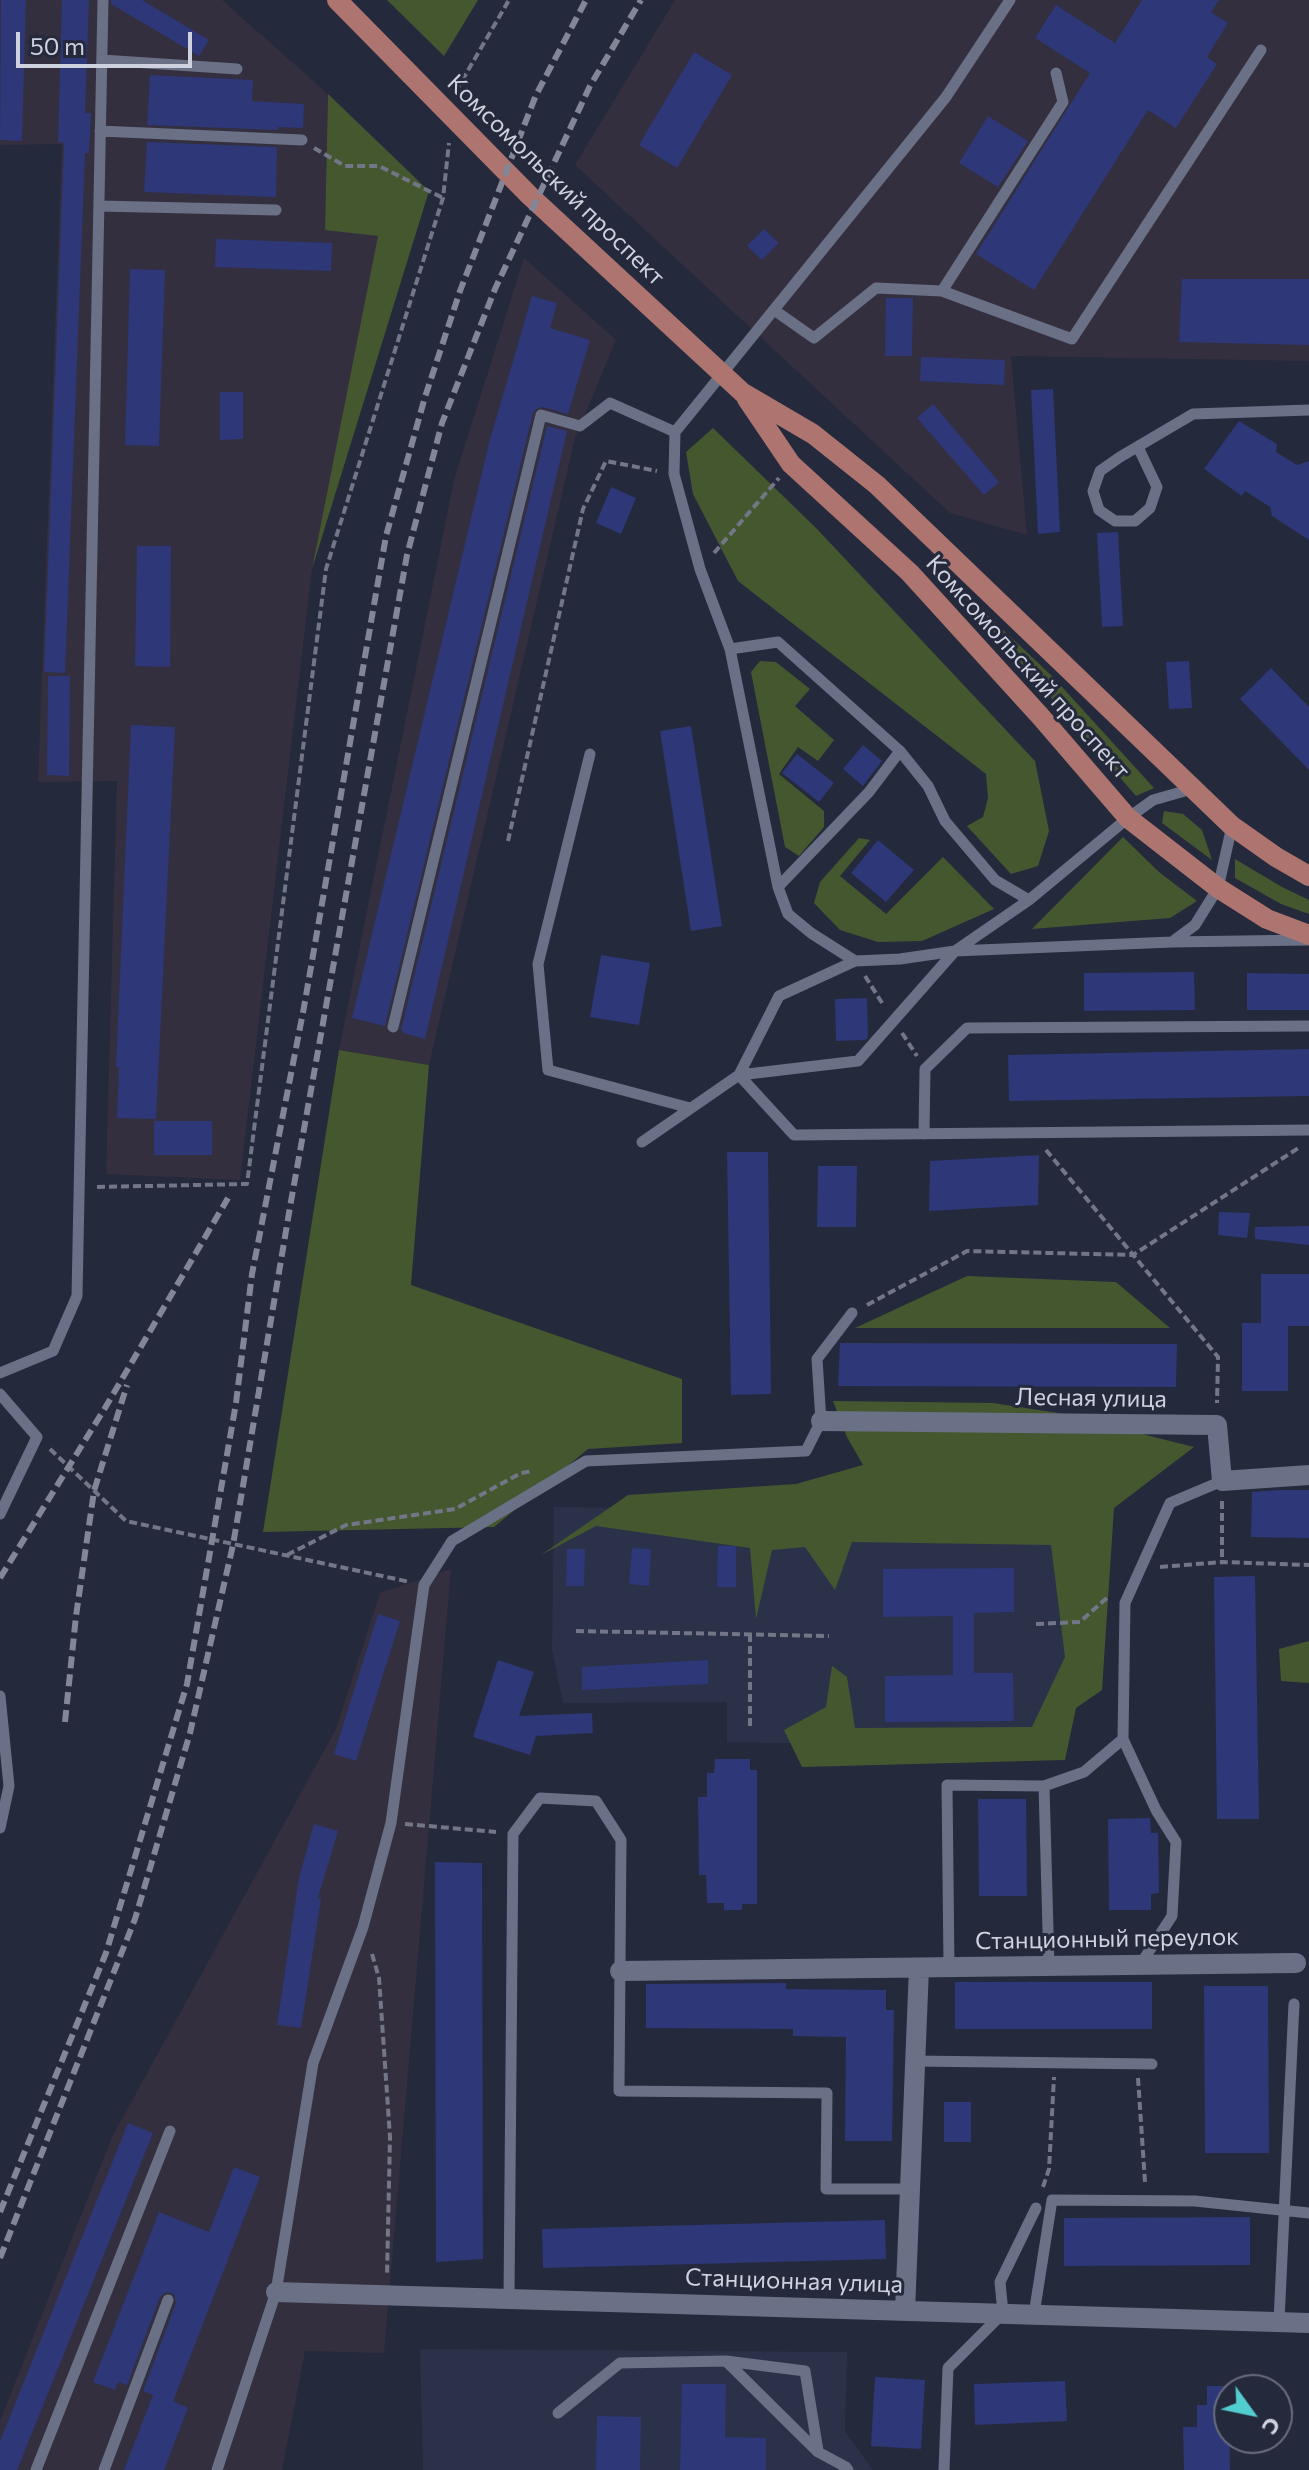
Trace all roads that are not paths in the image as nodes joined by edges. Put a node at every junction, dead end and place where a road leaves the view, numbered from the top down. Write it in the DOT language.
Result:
graph roads {
  1 [pos="103,0"];
  2 [pos="337,0"];
  3 [pos="1010,0"];
  4 [pos="1261,50"];
  5 [pos="102,60"];
  6 [pos="237,69"];
  7 [pos="1056,73"];
  8 [pos="100,131"];
  9 [pos="302,140"];
  10 [pos="99,206"];
  11 [pos="276,210"];
  12 [pos="942,291"];
  13 [pos="774,310"];
  14 [pos="743,393"];
  15 [pos="1309,410"];
  16 [pos="675,432"];
  17 [pos="1138,447"];
  18 [pos="730,649"];
  19 [pos="900,751"];
  20 [pos="590,754"];
  21 [pos="1192,789"];
  22 [pos="1128,818"];
  23 [pos="1232,826"];
  24 [pos="1309,876"];
  25 [pos="778,887"];
  26 [pos="1218,888"];
  27 [pos="1029,900"];
  28 [pos="1309,937"];
  29 [pos="1172,942"];
  30 [pos="955,951"];
  31 [pos="855,961"];
  32 [pos="1309,1026"];
  33 [pos="393,1027"];
  34 [pos="739,1075"];
  35 [pos="690,1108"];
  36 [pos="1309,1130"];
  37 [pos="924,1134"];
  38 [pos="642,1142"];
  39 [pos="852,1313"];
  40 [pos="0,1373"];
  41 [pos="0,1394"];
  42 [pos="821,1421"];
  43 [pos="1309,1475"];
  44 [pos="1222,1481"];
  45 [pos="0,1514"];
  46 [pos="0,1696"];
  47 [pos="1123,1739"];
  48 [pos="1044,1786"];
  49 [pos="0,1828"];
  50 [pos="1296,1963"];
  51 [pos="1140,1965"];
  52 [pos="1049,1966"];
  53 [pos="949,1967"];
  54 [pos="919,1968"];
  55 [pos="620,1971"];
  56 [pos="1294,2004"];
  57 [pos="915,2061"];
  58 [pos="1152,2064"];
  59 [pos="170,2131"];
  60 [pos="910,2189"];
  61 [pos="1036,2208"];
  62 [pos="1285,2213"];
  63 [pos="1309,2213"];
  64 [pos="276,2292"];
  65 [pos="509,2297"];
  66 [pos="168,2300"];
  67 [pos="905,2311"];
  68 [pos="1003,2313"];
  69 [pos="1034,2314"];
  70 [pos="1279,2321"];
  71 [pos="1309,2323"];
  72 [pos="726,2361"];
  73 [pos="558,2413"];
  74 [pos="818,2452"];
  75 [pos="36,2470"];
  76 [pos="104,2470"];
  77 [pos="217,2470"];
  78 [pos="848,2470"];
  79 [pos="944,2470"];
  1 -- 5 [label="lane"];
  2 -- 14 [label="main road, Комсомольский проспект"];
  3 -- 13 [label="lane"];
  4 -- 12 [label="lane"];
  5 -- 6 [label="lane"];
  5 -- 8 [label="lane"];
  7 -- 12 [label="lane"];
  8 -- 9 [label="lane"];
  8 -- 10 [label="lane"];
  10 -- 11 [label="lane"];
  10 -- 40 [label="lane"];
  12 -- 13 [label="lane"];
  13 -- 16 [label="lane"];
  14 -- 21 [label="main road, Комсомольский проспект"];
  14 -- 22 [label="main road, Комсомольский проспект"];
  15 -- 17 [label="lane"];
  16 -- 18 [label="lane"];
  16 -- 33 [label="lane"];
  17 -- 17 [label="lane"];
  18 -- 19 [label="lane"];
  18 -- 25 [label="lane"];
  19 -- 25 [label="lane"];
  19 -- 27 [label="lane"];
  20 -- 35 [label="lane"];
  21 -- 22 [label="lane"];
  21 -- 23 [label="main road, Комсомольский проспект"];
  22 -- 26 [label="main road, Комсомольский проспект"];
  22 -- 27 [label="lane"];
  23 -- 24 [label="main road, Комсомольский проспект"];
  23 -- 26 [label="lane"];
  25 -- 31 [label="lane"];
  26 -- 28 [label="main road, Комсомольский проспект"];
  26 -- 29 [label="lane"];
  27 -- 30 [label="lane"];
  28 -- 29 [label="lane"];
  29 -- 30 [label="lane"];
  30 -- 31 [label="lane"];
  30 -- 34 [label="lane"];
  31 -- 34 [label="lane"];
  32 -- 37 [label="lane"];
  34 -- 35 [label="lane"];
  34 -- 37 [label="lane"];
  35 -- 38 [label="lane"];
  36 -- 37 [label="lane"];
  39 -- 42 [label="lane"];
  41 -- 45 [label="lane"];
  42 -- 44 [label="street, Лесная улица"];
  42 -- 64 [label="lane"];
  43 -- 44 [label="street"];
  44 -- 47 [label="lane"];
  46 -- 49 [label="lane"];
  47 -- 48 [label="lane"];
  47 -- 51 [label="lane"];
  48 -- 52 [label="lane"];
  48 -- 53 [label="lane"];
  50 -- 51 [label="street, Станционный переулок"];
  51 -- 52 [label="street, Станционный переулок"];
  52 -- 53 [label="street, Станционный переулок"];
  53 -- 54 [label="street, Станционный переулок"];
  54 -- 55 [label="street, Станционный переулок"];
  54 -- 57 [label="street"];
  55 -- 60 [label="lane"];
  55 -- 65 [label="lane"];
  56 -- 62 [label="lane"];
  57 -- 58 [label="lane"];
  57 -- 60 [label="street"];
  59 -- 75 [label="lane"];
  60 -- 67 [label="street"];
  61 -- 68 [label="lane"];
  62 -- 63 [label="lane"];
  62 -- 69 [label="lane"];
  62 -- 70 [label="lane"];
  64 -- 65 [label="street, Станционная улица"];
  64 -- 77 [label="lane"];
  65 -- 67 [label="street, Станционная улица"];
  66 -- 76 [label="lane"];
  67 -- 68 [label="street, Станционная улица"];
  68 -- 69 [label="street, Станционная улица"];
  68 -- 79 [label="lane"];
  69 -- 70 [label="street, Станционная улица"];
  70 -- 71 [label="street, Станционная улица"];
  72 -- 73 [label="lane"];
  72 -- 74 [label="lane"];
  72 -- 74 [label="lane"];
  74 -- 78 [label="lane"];
}
